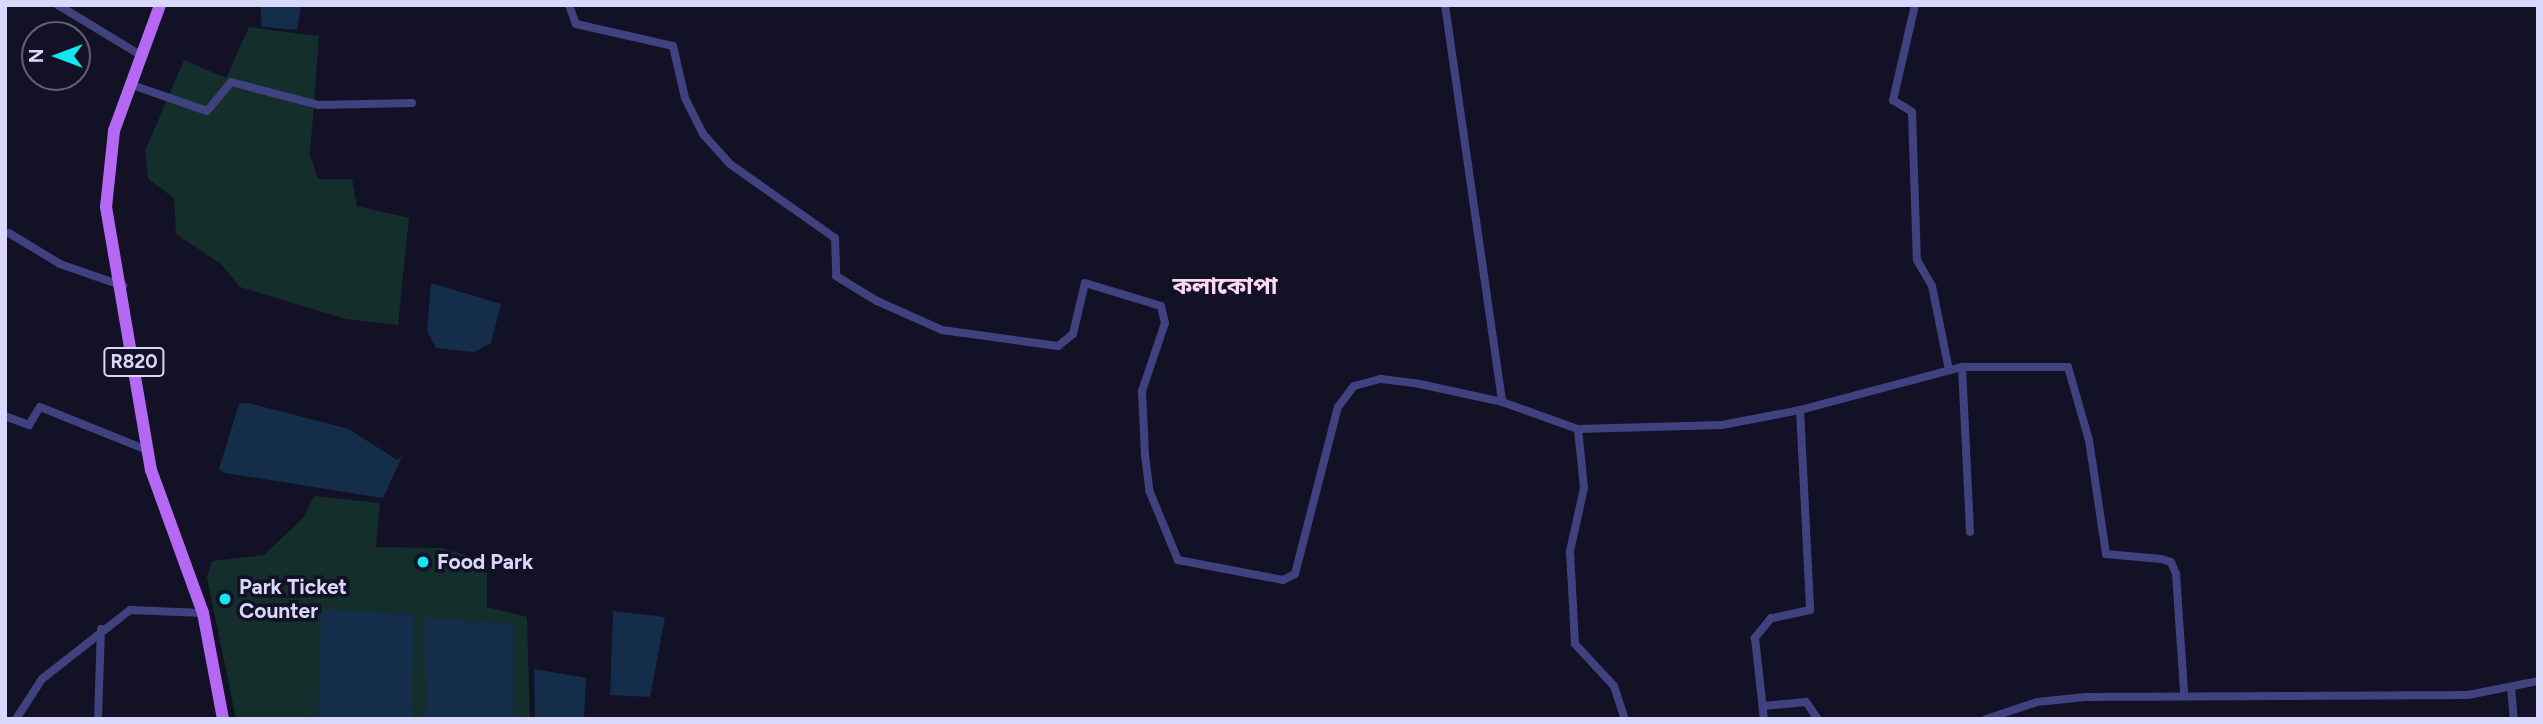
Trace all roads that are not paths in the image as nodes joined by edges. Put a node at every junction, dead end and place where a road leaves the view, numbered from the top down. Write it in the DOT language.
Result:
graph roads {
  1 [pos="58,5"];
  2 [pos="160,5"];
  3 [pos="569,5"];
  4 [pos="1445,5"];
  5 [pos="1915,5"];
  6 [pos="142,56"];
  7 [pos="132,85"];
  8 [pos="412,103"];
  9 [pos="9,233"];
  10 [pos="123,286"];
  11 [pos="1962,367"];
  12 [pos="1949,370"];
  13 [pos="1502,402"];
  14 [pos="1800,410"];
  15 [pos="5,416"];
  16 [pos="1578,429"];
  17 [pos="147,450"];
  18 [pos="1970,532"];
  19 [pos="203,613"];
  20 [pos="101,629"];
  21 [pos="2538,681"];
  22 [pos="2511,687"];
  23 [pos="2184,692"];
  24 [pos="1763,706"];
  25 [pos="16,719"];
  26 [pos="98,719"];
  27 [pos="223,719"];
  28 [pos="1625,719"];
  29 [pos="1765,719"];
  30 [pos="1818,719"];
  31 [pos="1986,719"];
  32 [pos="2514,719"];
  1 -- 6 [label="street"];
  2 -- 6 [label="main road, R820"];
  3 -- 13 [label="street"];
  4 -- 13 [label="street"];
  5 -- 12 [label="street"];
  6 -- 7 [label="main road, R820"];
  7 -- 8 [label="street"];
  7 -- 10 [label="main road, R820"];
  9 -- 10 [label="street"];
  10 -- 17 [label="main road, R820"];
  11 -- 12 [label="street"];
  11 -- 18 [label="street"];
  11 -- 23 [label="street"];
  12 -- 14 [label="street"];
  13 -- 16 [label="street"];
  14 -- 16 [label="street"];
  14 -- 24 [label="street"];
  15 -- 17 [label="street"];
  16 -- 28 [label="street"];
  17 -- 19 [label="main road, R820"];
  19 -- 20 [label="street"];
  19 -- 27 [label="main road, R820"];
  20 -- 25 [label="street"];
  20 -- 26 [label="street"];
  21 -- 22 [label="street"];
  22 -- 23 [label="street"];
  22 -- 32 [label="street"];
  23 -- 31 [label="street"];
  24 -- 29 [label="street"];
  24 -- 30 [label="street"];
}
